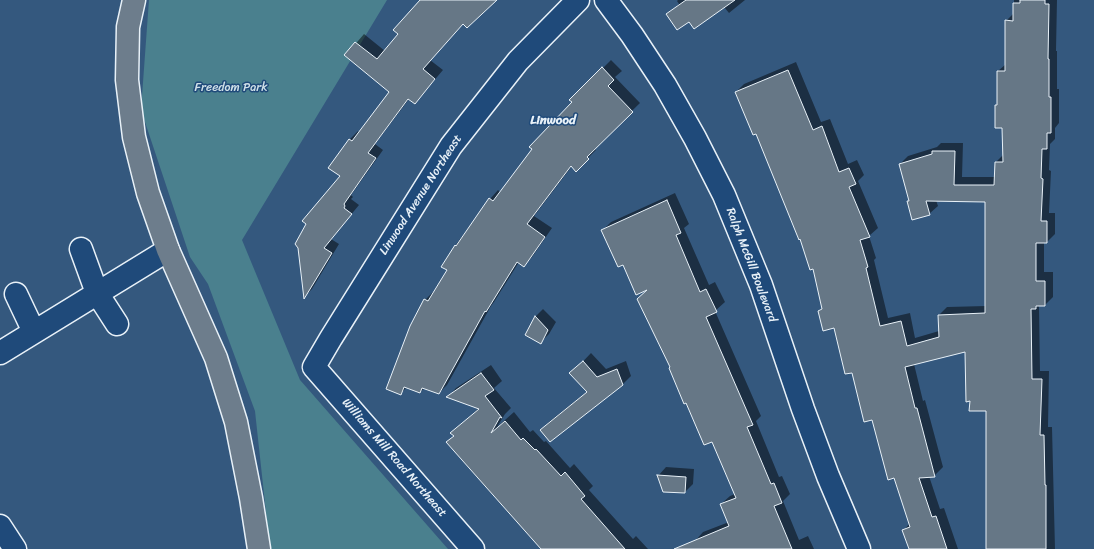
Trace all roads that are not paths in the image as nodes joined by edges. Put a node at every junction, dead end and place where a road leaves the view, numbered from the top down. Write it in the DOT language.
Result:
graph roads {
  1 [pos="134,0"];
  2 [pos="578,0"];
  3 [pos="606,0"];
  4 [pos="81,249"];
  5 [pos="168,250"];
  6 [pos="97,293"];
  7 [pos="16,294"];
  8 [pos="117,324"];
  9 [pos="34,332"];
  10 [pos="0,352"];
  11 [pos="314,367"];
  12 [pos="254,520"];
  13 [pos="0,526"];
  14 [pos="15,549"];
  15 [pos="255,549"];
  16 [pos="259,549"];
  17 [pos="473,549"];
  18 [pos="859,549"];
  1 -- 5 [label="highway"];
  2 -- 11 [label="street, Linwood Avenue Northeast"];
  3 -- 18 [label="street, Ralph McGill Boulevard"];
  4 -- 6 [label="street"];
  5 -- 6 [label="street"];
  5 -- 12 [label="highway"];
  6 -- 8 [label="street"];
  6 -- 9 [label="street"];
  7 -- 9 [label="street"];
  9 -- 10 [label="street"];
  11 -- 17 [label="street, Williams Mill Road Northeast"];
  12 -- 15 [label="highway"];
  12 -- 16 [label="highway"];
  13 -- 14 [label="street"];
}
